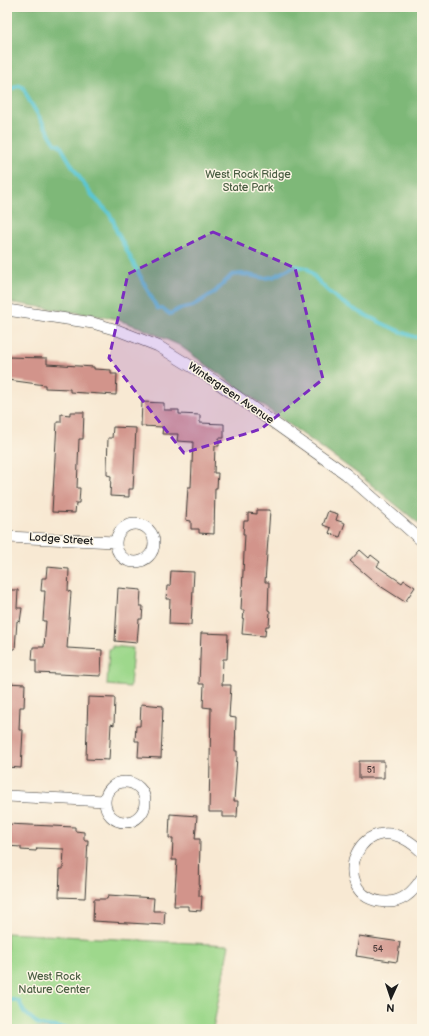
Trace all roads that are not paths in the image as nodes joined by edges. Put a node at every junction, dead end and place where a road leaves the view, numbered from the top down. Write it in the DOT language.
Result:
graph roads {
  1 [pos="7,310"];
  2 [pos="7,537"];
  3 [pos="422,541"];
  4 [pos="115,542"];
  5 [pos="7,796"];
  6 [pos="106,801"];
  7 [pos="422,852"];
  8 [pos="422,878"];
  1 -- 3 [label="street, Wintergreen Avenue"];
  2 -- 4 [label="street, Lodge Street"];
  5 -- 6 [label="street"];
  7 -- 8 [label="street"];
}
